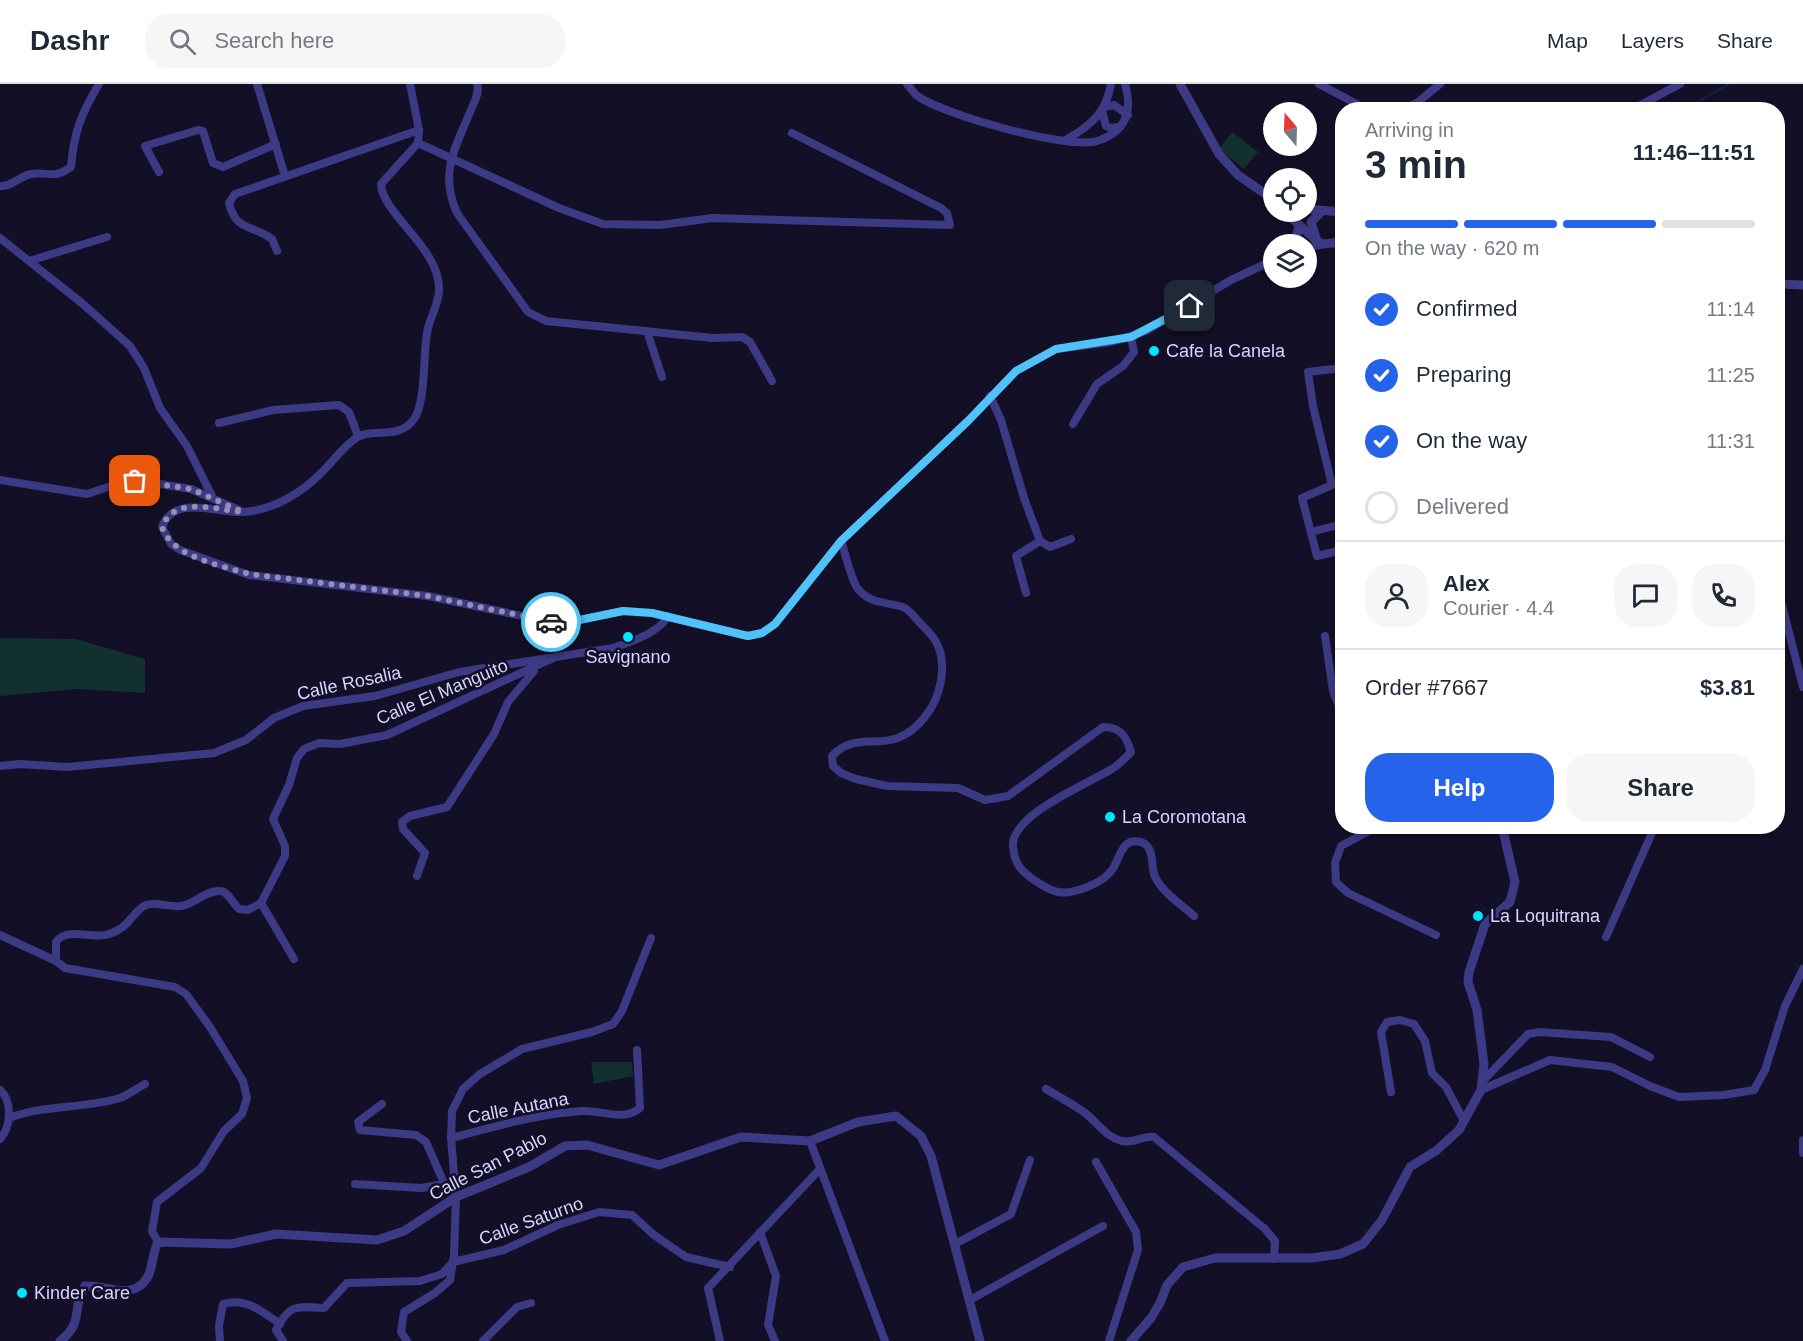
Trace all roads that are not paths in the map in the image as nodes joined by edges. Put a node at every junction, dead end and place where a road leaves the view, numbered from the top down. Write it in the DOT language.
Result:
graph roads {
  1 [pos="99,84"];
  2 [pos="257,84"];
  3 [pos="410,84"];
  4 [pos="477,84"];
  5 [pos="908,84"];
  6 [pos="1111,84"];
  7 [pos="1125,84"];
  8 [pos="1180,84"];
  9 [pos="1319,84"];
  10 [pos="1440,84"];
  11 [pos="1680,84"];
  12 [pos="1353,102"];
  13 [pos="1418,102"];
  14 [pos="1646,102"];
  15 [pos="1103,109"];
  16 [pos="1128,115"];
  17 [pos="1122,126"];
  18 [pos="419,130"];
  19 [pos="792,133"];
  20 [pos="1066,140"];
  21 [pos="418,143"];
  22 [pos="276,144"];
  23 [pos="450,157"];
  24 [pos="159,172"];
  25 [pos="285,176"];
  26 [pos="0,186"];
  27 [pos="1263,192"];
  28 [pos="1317,210"];
  29 [pos="1322,211"];
  30 [pos="1335,212"];
  31 [pos="1295,222"];
  32 [pos="1299,227"];
  33 [pos="1297,234"];
  34 [pos="107,237"];
  35 [pos="0,238"];
  36 [pos="1320,242"];
  37 [pos="1335,242"];
  38 [pos="1317,243"];
  39 [pos="277,251"];
  40 [pos="29,261"];
  41 [pos="1263,265"];
  42 [pos="1785,284"];
  43 [pos="1803,285"];
  44 [pos="647,332"];
  45 [pos="1131,337"];
  46 [pos="1335,369"];
  47 [pos="662,377"];
  48 [pos="772,381"];
  49 [pos="990,396"];
  50 [pos="219,423"];
  51 [pos="1073,424"];
  52 [pos="358,436"];
  53 [pos="0,480"];
  54 [pos="212,496"];
  55 [pos="243,512"];
  56 [pos="1335,526"];
  57 [pos="1311,532"];
  58 [pos="1071,539"];
  59 [pos="841,541"];
  60 [pos="1040,541"];
  61 [pos="1335,552"];
  62 [pos="1026,593"];
  63 [pos="668,616"];
  64 [pos="1785,617"];
  65 [pos="1325,636"];
  66 [pos="553,658"];
  67 [pos="538,666"];
  68 [pos="1803,687"];
  69 [pos="1335,696"];
  70 [pos="0,766"];
  71 [pos="1363,834"];
  72 [pos="1504,834"];
  73 [pos="1651,834"];
  74 [pos="417,876"];
  75 [pos="261,903"];
  76 [pos="1194,916"];
  77 [pos="0,935"];
  78 [pos="1436,935"];
  79 [pos="1606,937"];
  80 [pos="651,938"];
  81 [pos="294,960"];
  82 [pos="56,961"];
  83 [pos="1803,969"];
  84 [pos="637,1050"];
  85 [pos="1650,1057"];
  86 [pos="145,1084"];
  87 [pos="1481,1087"];
  88 [pos="1046,1089"];
  89 [pos="0,1090"];
  90 [pos="1391,1092"];
  91 [pos="382,1104"];
  92 [pos="9,1118"];
  93 [pos="1464,1121"];
  94 [pos="450,1137"];
  95 [pos="0,1139"];
  96 [pos="1803,1140"];
  97 [pos="810,1141"];
  98 [pos="1803,1153"];
  99 [pos="1030,1160"];
  100 [pos="1096,1162"];
  101 [pos="820,1169"];
  102 [pos="456,1182"];
  103 [pos="444,1183"];
  104 [pos="355,1184"];
  105 [pos="456,1197"];
  106 [pos="1103,1226"];
  107 [pos="760,1232"];
  108 [pos="158,1242"];
  109 [pos="955,1244"];
  110 [pos="1274,1259"];
  111 [pos="453,1262"];
  112 [pos="730,1267"];
  113 [pos="970,1300"];
  114 [pos="531,1302"];
  115 [pos="280,1323"];
  116 [pos="60,1341"];
  117 [pos="220,1341"];
  118 [pos="283,1341"];
  119 [pos="408,1341"];
  120 [pos="483,1341"];
  121 [pos="720,1341"];
  122 [pos="775,1341"];
  123 [pos="885,1341"];
  124 [pos="980,1341"];
  125 [pos="1109,1341"];
  126 [pos="1131,1341"];
  1 -- 26 [label="street"];
  2 -- 22 [label="street"];
  3 -- 18 [label="street"];
  4 -- 23 [label="street"];
  5 -- 20 [label="street"];
  6 -- 15 [label="street"];
  7 -- 16 [label="street"];
  8 -- 27 [label="street"];
  9 -- 12 [label="street"];
  10 -- 13 [label="street"];
  11 -- 14 [label="street"];
  15 -- 16 [label="street"];
  15 -- 17 [label="street"];
  15 -- 20 [label="street"];
  16 -- 17 [label="street"];
  17 -- 20 [label="street"];
  18 -- 21 [label="street"];
  18 -- 25 [label="street"];
  19 -- 23 [label="street"];
  21 -- 23 [label="street"];
  21 -- 52 [label="street"];
  22 -- 24 [label="street"];
  22 -- 25 [label="street"];
  23 -- 44 [label="street"];
  25 -- 39 [label="street"];
  28 -- 29 [label="street"];
  29 -- 30 [label="street"];
  29 -- 36 [label="street"];
  31 -- 32 [label="street"];
  32 -- 33 [label="street"];
  32 -- 36 [label="street"];
  34 -- 40 [label="street"];
  35 -- 40 [label="street"];
  36 -- 37 [label="street"];
  36 -- 38 [label="street"];
  40 -- 54 [label="street"];
  41 -- 45 [label="street"];
  42 -- 43 [label="street"];
  44 -- 47 [label="street"];
  44 -- 48 [label="street"];
  45 -- 49 [label="street"];
  45 -- 51 [label="street"];
  46 -- 57 [label="street"];
  49 -- 59 [label="street"];
  49 -- 60 [label="street"];
  50 -- 52 [label="street"];
  52 -- 55 [label="street"];
  53 -- 54 [label="street"];
  54 -- 55 [label="street"];
  55 -- 63 [label="street"];
  56 -- 57 [label="street"];
  57 -- 61 [label="street"];
  58 -- 60 [label="street"];
  59 -- 63 [label="street"];
  59 -- 76 [label="street"];
  60 -- 62 [label="street"];
  63 -- 66 [label="street, Calle Rosalia"];
  64 -- 68 [label="street"];
  65 -- 69 [label="street"];
  66 -- 67 [label="street, Calle El Manguito"];
  66 -- 70 [label="street, Calle Rosalia"];
  67 -- 74 [label="street"];
  67 -- 75 [label="street, Calle El Manguito"];
  71 -- 78 [label="street"];
  72 -- 87 [label="street"];
  73 -- 79 [label="street"];
  75 -- 81 [label="street"];
  75 -- 82 [label="street"];
  77 -- 82 [label="street"];
  80 -- 94 [label="street"];
  82 -- 108 [label="street"];
  83 -- 87 [label="street"];
  84 -- 94 [label="street, Calle Autana"];
  85 -- 87 [label="street"];
  86 -- 92 [label="street"];
  87 -- 93 [label="street"];
  88 -- 110 [label="street"];
  89 -- 92 [label="street"];
  90 -- 93 [label="street"];
  91 -- 103 [label="street"];
  92 -- 95 [label="street"];
  93 -- 110 [label="street"];
  94 -- 102 [label="street"];
  96 -- 98 [label="street"];
  97 -- 101 [label="street"];
  97 -- 105 [label="street, Calle San Pablo"];
  97 -- 109 [label="street, Calle San Pablo"];
  99 -- 109 [label="street"];
  100 -- 125 [label="street"];
  101 -- 107 [label="street"];
  101 -- 123 [label="street"];
  102 -- 103 [label="street"];
  102 -- 105 [label="street"];
  103 -- 104 [label="street"];
  105 -- 108 [label="street, Calle San Pablo"];
  105 -- 111 [label="street"];
  106 -- 113 [label="street"];
  107 -- 112 [label="street"];
  107 -- 122 [label="street"];
  108 -- 116 [label="street"];
  109 -- 113 [label="street, Calle San Pablo"];
  110 -- 126 [label="street"];
  111 -- 112 [label="street, Calle Saturno"];
  111 -- 115 [label="street, Calle Saturno"];
  111 -- 119 [label="street"];
  112 -- 121 [label="street"];
  113 -- 124 [label="street, Calle San Pablo"];
  114 -- 120 [label="street"];
  115 -- 117 [label="street"];
  115 -- 118 [label="street"];
}
